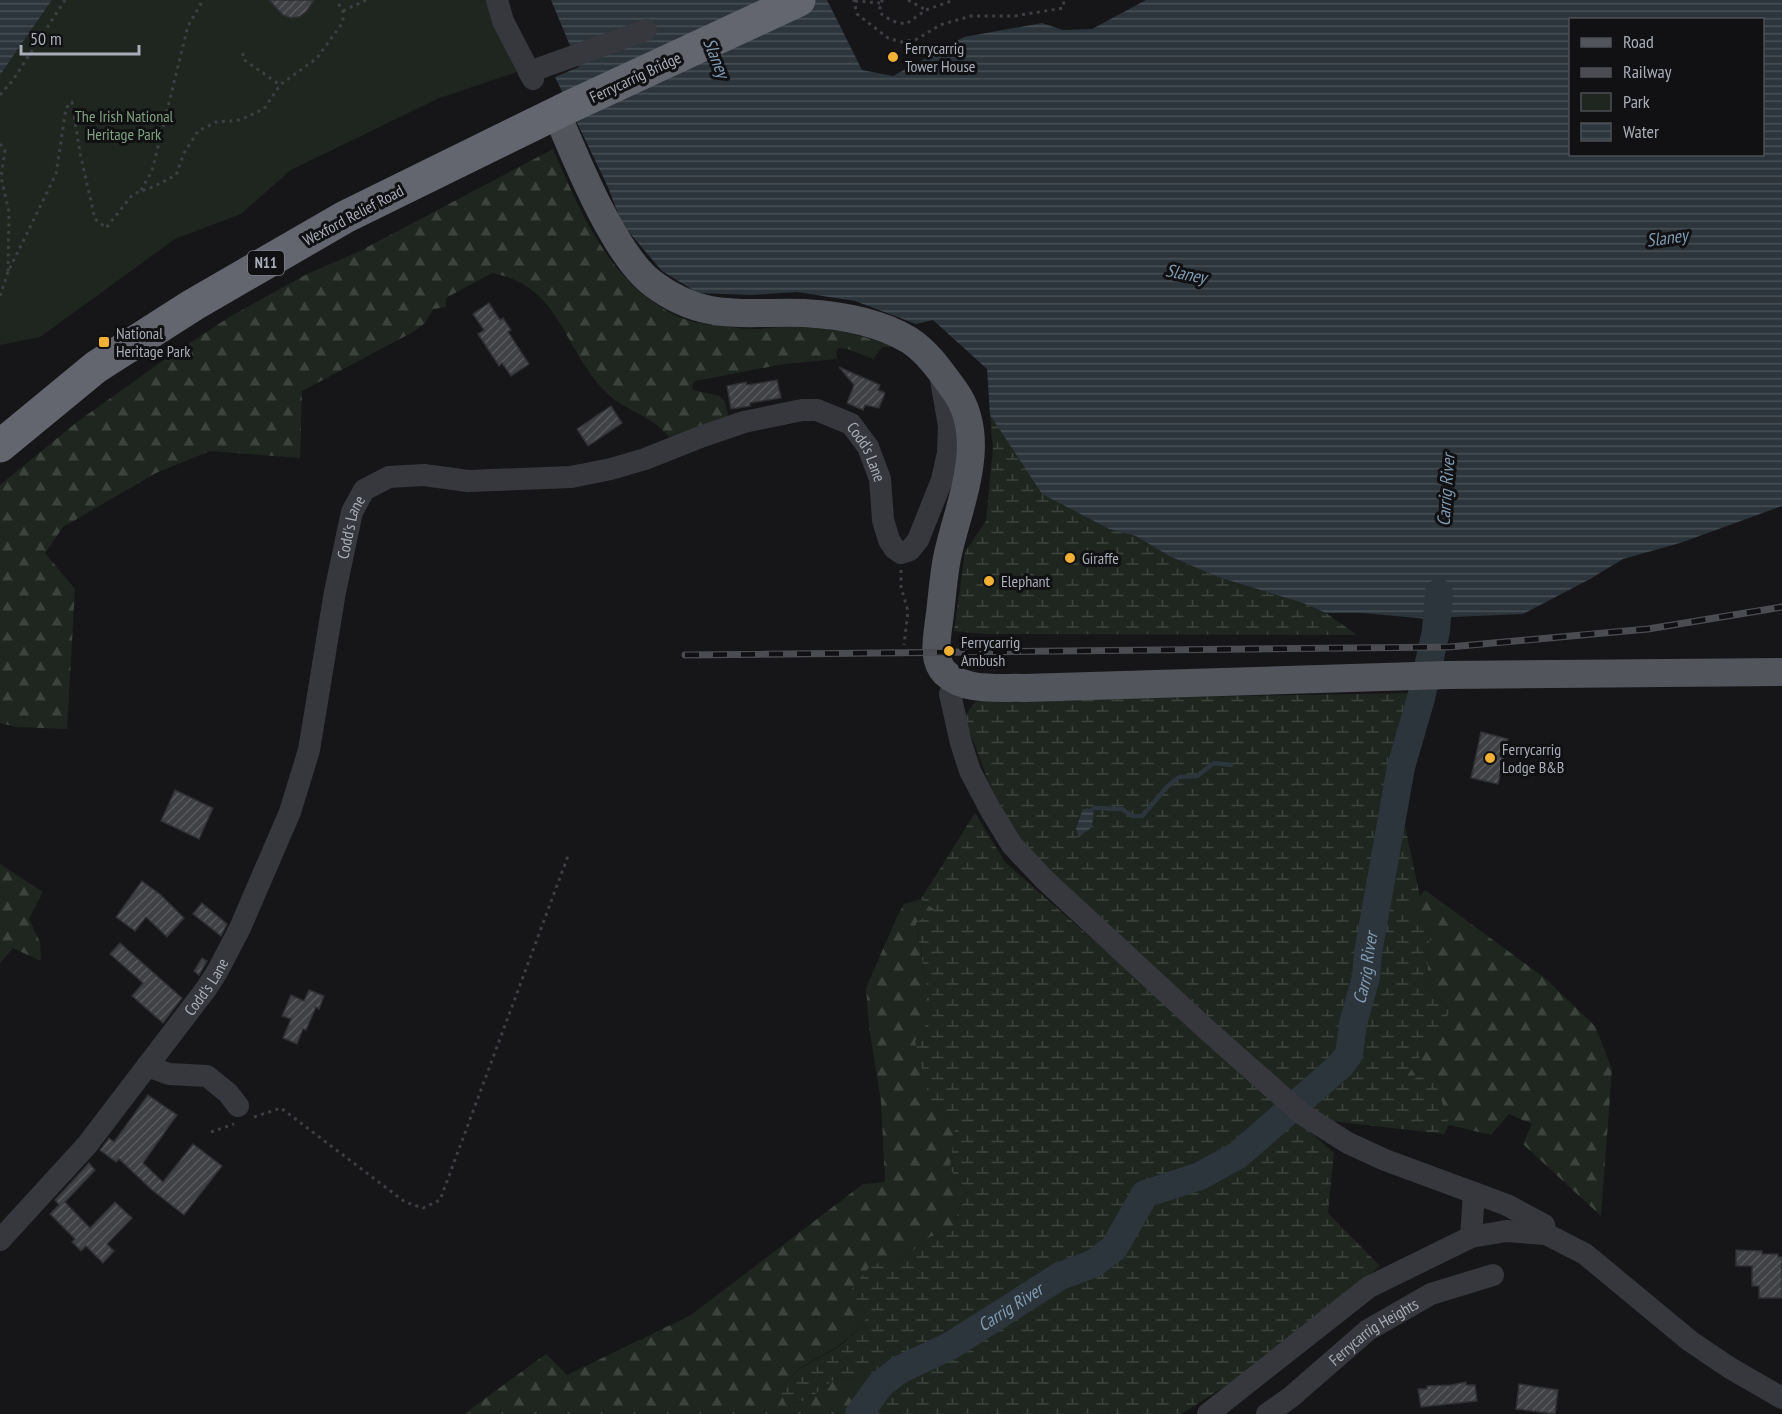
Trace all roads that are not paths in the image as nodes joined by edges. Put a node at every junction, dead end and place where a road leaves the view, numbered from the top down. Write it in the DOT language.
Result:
graph roads {
  1 [pos="497,0"];
  2 [pos="799,0"];
  3 [pos="646,30"];
  4 [pos="563,110"];
  5 [pos="939,370"];
  6 [pos="2,441"];
  7 [pos="1782,672"];
  8 [pos="956,680"];
  9 [pos="147,1066"];
  10 [pos="242,1116"];
  11 [pos="1474,1193"];
  12 [pos="1546,1234"];
  13 [pos="1471,1237"];
  14 [pos="0,1240"];
  15 [pos="1493,1275"];
  16 [pos="1782,1398"];
  17 [pos="1208,1414"];
  18 [pos="1267,1414"];
  1 -- 3 [label="street"];
  2 -- 4 [label="highway, Ferrycarrig Bridge / N11"];
  4 -- 5 [label="main road"];
  4 -- 6 [label="highway, Wexford Relief Road / N11"];
  5 -- 8 [label="main road"];
  5 -- 9 [label="street, Codd's Lane"];
  7 -- 8 [label="main road"];
  8 -- 11 [label="street"];
  9 -- 10 [label="street"];
  9 -- 14 [label="street, Codd's Lane"];
  11 -- 12 [label="street"];
  11 -- 13 [label="street"];
  12 -- 13 [label="street"];
  12 -- 16 [label="street"];
  13 -- 17 [label="street"];
  15 -- 18 [label="street, Ferrycarrig Heights"];
}
